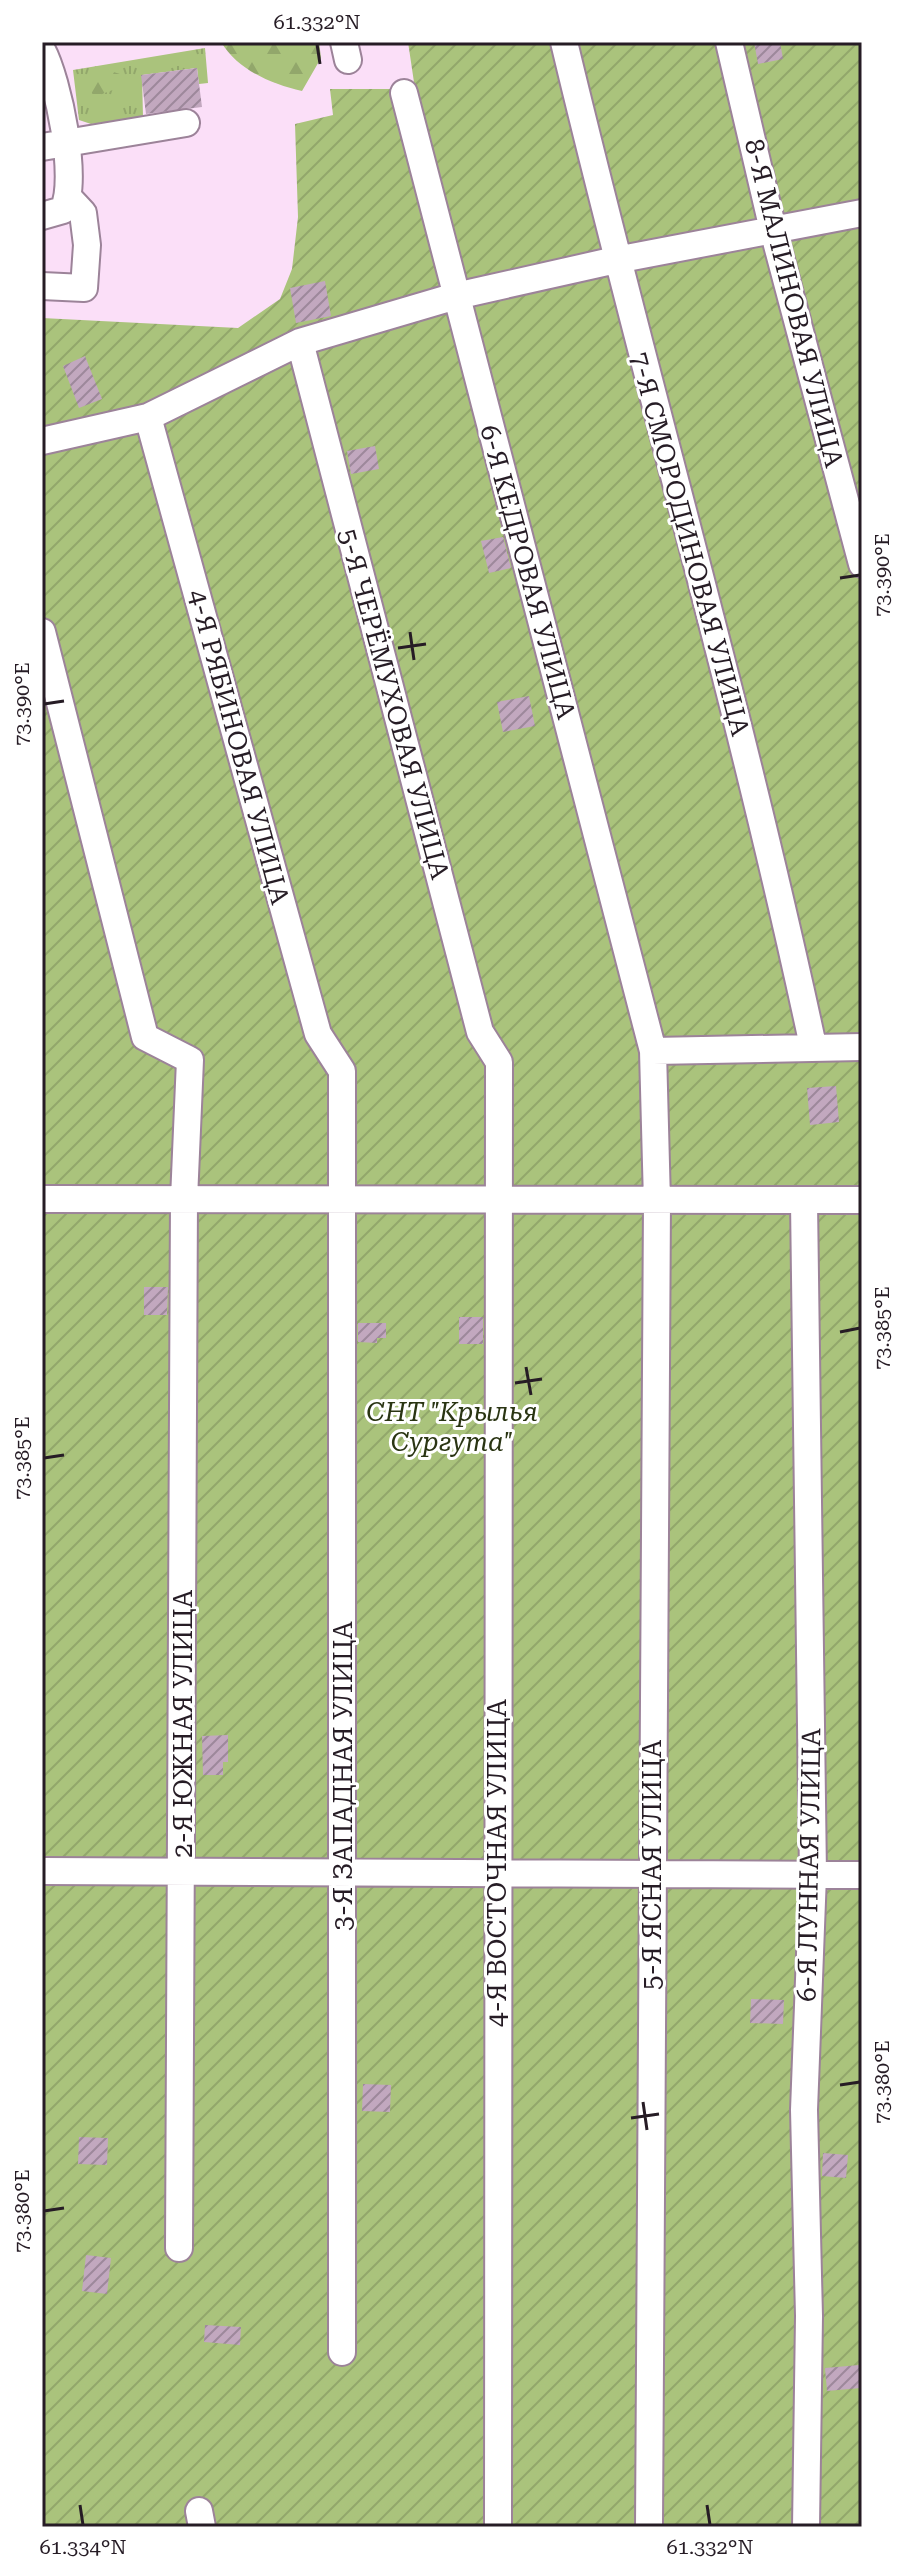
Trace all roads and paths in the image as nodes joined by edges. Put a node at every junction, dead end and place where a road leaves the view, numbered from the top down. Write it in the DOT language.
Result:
graph roads {
  1 [pos="564,42"];
  2 [pos="729,42"];
  3 [pos="42,50"];
  4 [pos="404,93"];
  5 [pos="50,100"];
  6 [pos="186,123"];
  7 [pos="53,145"];
  8 [pos="69,198"];
  9 [pos="862,213"];
  10 [pos="42,216"];
  11 [pos="773,230"];
  12 [pos="616,260"];
  13 [pos="42,286"];
  14 [pos="456,296"];
  15 [pos="300,342"];
  16 [pos="148,417"];
  17 [pos="42,441"];
  18 [pos="862,564"];
  19 [pos="42,632"];
  20 [pos="813,1046"];
  21 [pos="862,1047"];
  22 [pos="653,1051"];
  23 [pos="499,1062"];
  24 [pos="342,1071"];
  25 [pos="42,1199"];
  26 [pos="184,1199"];
  27 [pos="497,1200"];
  28 [pos="862,1200"];
  29 [pos="345,1201"];
  30 [pos="657,1202"];
  31 [pos="804,1202"];
  32 [pos="42,1871"];
  33 [pos="182,1871"];
  34 [pos="652,1873"];
  35 [pos="343,1875"];
  36 [pos="497,1875"];
  37 [pos="813,1875"];
  38 [pos="862,1875"];
  39 [pos="179,2248"];
  40 [pos="342,2352"];
  41 [pos="498,2527"];
  42 [pos="649,2527"];
  43 [pos="806,2527"];
  1 -- 12 [label="street, 7-Я СМОРОДИНОВАЯ УЛИЦА"];
  2 -- 11 [label="street, 8-Я МАЛИНОВАЯ УЛИЦА"];
  3 -- 5 [label="street"];
  4 -- 14 [label="street, 6-Я КЕДРОВАЯ УЛИЦА"];
  5 -- 7 [label="street"];
  6 -- 7 [label="street"];
  7 -- 8 [label="street"];
  8 -- 10 [label="street"];
  8 -- 13 [label="street"];
  9 -- 11 [label="street"];
  11 -- 12 [label="street"];
  11 -- 18 [label="street, 8-Я МАЛИНОВАЯ УЛИЦА"];
  12 -- 14 [label="street"];
  12 -- 20 [label="street, 7-Я СМОРОДИНОВАЯ УЛИЦА"];
  14 -- 15 [label="street"];
  14 -- 22 [label="street, 6-Я КЕДРОВАЯ УЛИЦА"];
  15 -- 16 [label="street"];
  15 -- 23 [label="street, 5-Я ЧЕРЁМУХОВАЯ УЛИЦА"];
  16 -- 17 [label="street"];
  16 -- 24 [label="street, 4-Я РЯБИНОВАЯ УЛИЦА"];
  19 -- 26 [label="street, 2-Я ЮЖНАЯ УЛИЦА"];
  20 -- 21 [label="street"];
  20 -- 22 [label="street"];
  22 -- 30 [label="street, 6-Я КЕДРОВАЯ УЛИЦА"];
  23 -- 27 [label="street, 4-Я ВОСТОЧНАЯ УЛИЦА"];
  24 -- 29 [label="street, 3-Я ЗАПАДНАЯ УЛИЦА"];
  25 -- 26 [label="street"];
  26 -- 29 [label="street"];
  26 -- 33 [label="street, 2-Я ЮЖНАЯ УЛИЦА"];
  27 -- 29 [label="street"];
  27 -- 30 [label="street"];
  27 -- 36 [label="street, 4-Я ВОСТОЧНАЯ УЛИЦА"];
  28 -- 31 [label="street"];
  29 -- 35 [label="street, 3-Я ЗАПАДНАЯ УЛИЦА"];
  30 -- 31 [label="street"];
  30 -- 34 [label="street, 5-Я ЯСНАЯ УЛИЦА"];
  31 -- 37 [label="street, 6-Я ЛУННАЯ УЛИЦА"];
  32 -- 33 [label="street"];
  33 -- 35 [label="street"];
  33 -- 39 [label="street, 2-Я ЮЖНАЯ УЛИЦА"];
  34 -- 36 [label="street"];
  34 -- 37 [label="street"];
  34 -- 42 [label="street, 5-Я ЯСНАЯ УЛИЦА"];
  35 -- 36 [label="street"];
  35 -- 40 [label="street, 3-Я ЗАПАДНАЯ УЛИЦА"];
  36 -- 41 [label="street, 4-Я ВОСТОЧНАЯ УЛИЦА"];
  37 -- 38 [label="street"];
  37 -- 43 [label="street, 6-Я ЛУННАЯ УЛИЦА"];
}
